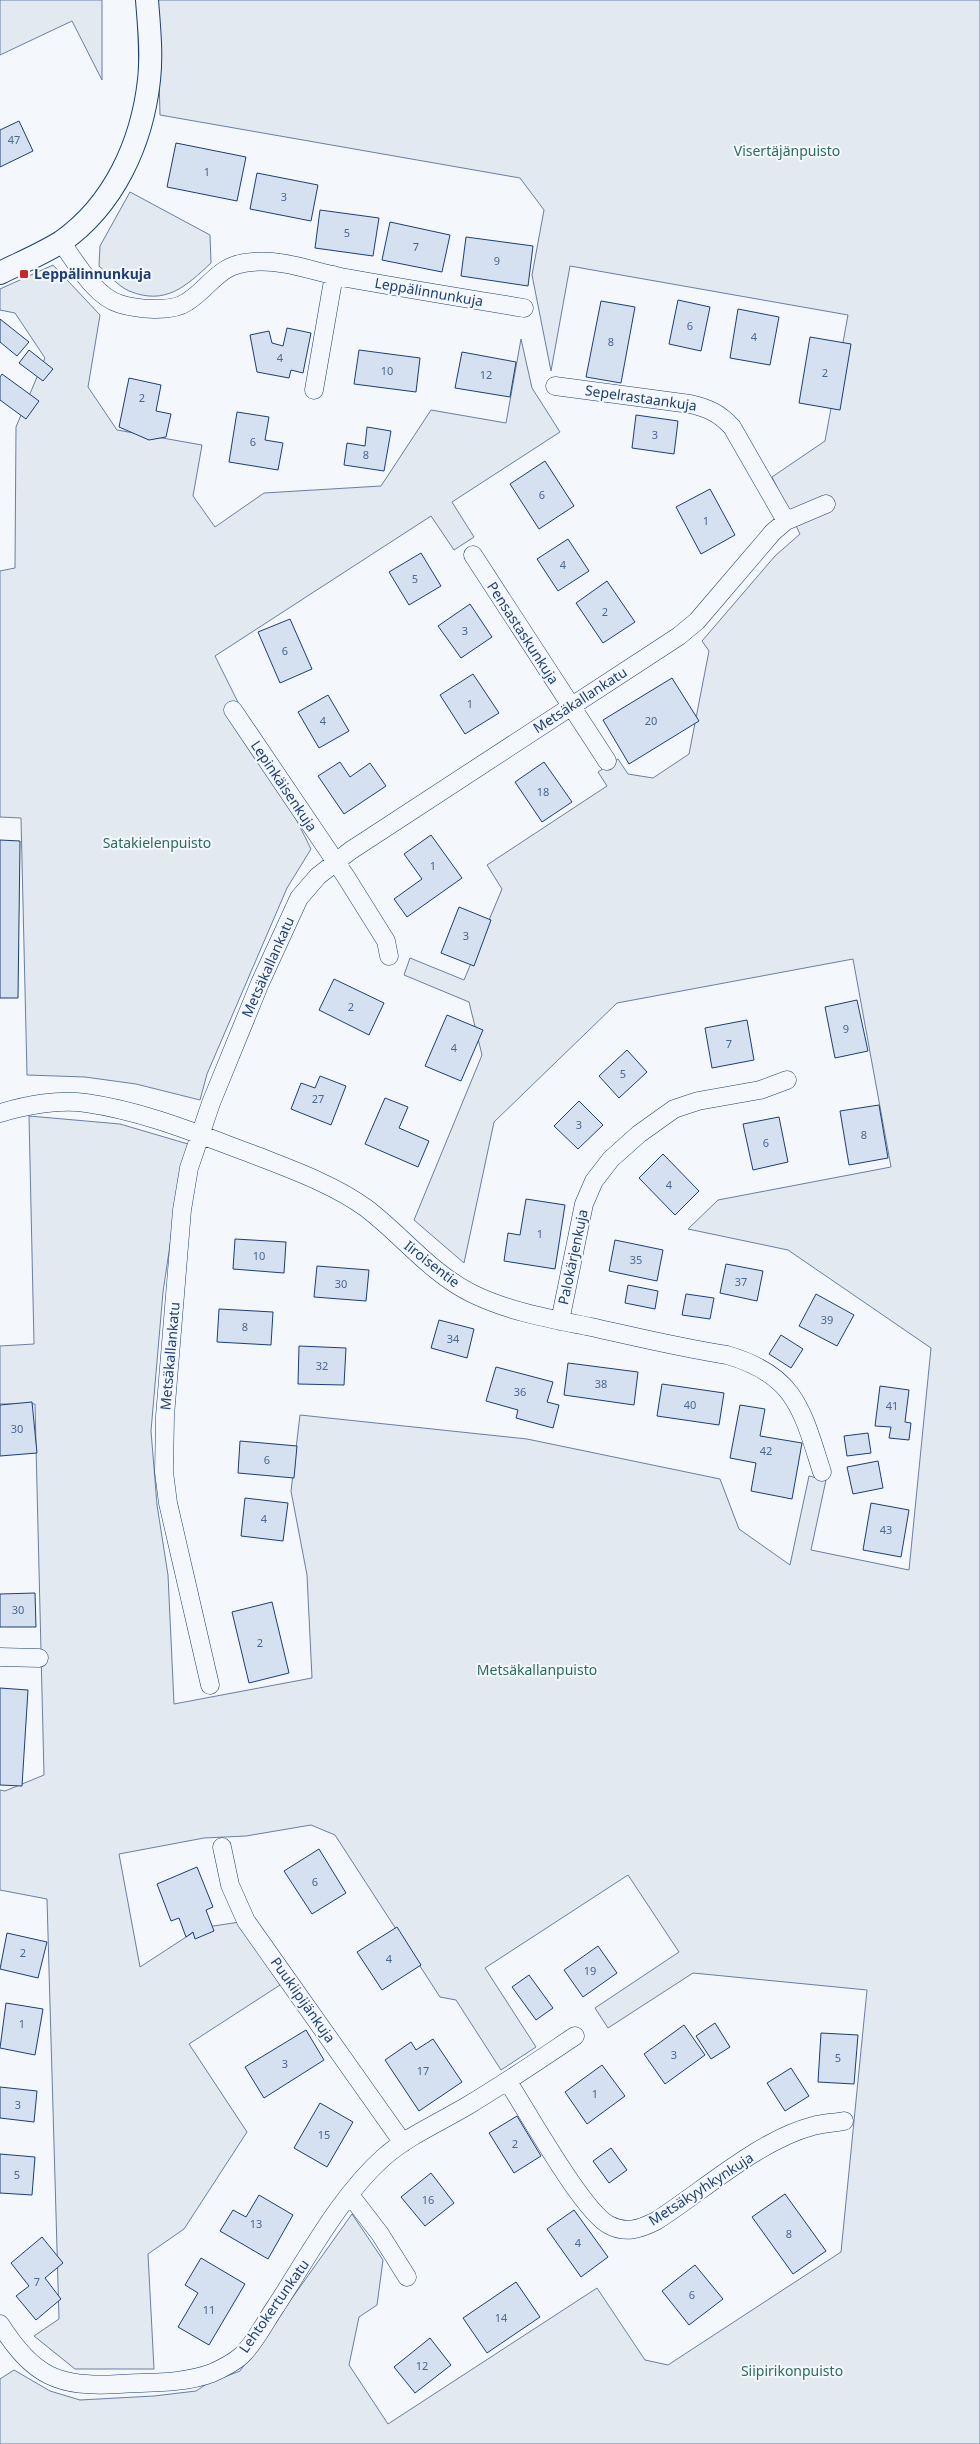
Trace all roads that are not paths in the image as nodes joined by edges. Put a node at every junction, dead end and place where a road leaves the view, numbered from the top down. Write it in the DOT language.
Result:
graph roads {
  1 [pos="147,0"];
  2 [pos="61,242"];
  3 [pos="0,273"];
  4 [pos="334,275"];
  5 [pos="524,308"];
  6 [pos="556,386"];
  7 [pos="314,390"];
  8 [pos="826,504"];
  9 [pos="786,521"];
  10 [pos="473,554"];
  11 [pos="570,706"];
  12 [pos="233,710"];
  13 [pos="606,761"];
  14 [pos="335,862"];
  15 [pos="388,956"];
  16 [pos="787,1080"];
  17 [pos="0,1112"];
  18 [pos="200,1135"];
  19 [pos="560,1320"];
  20 [pos="822,1472"];
  21 [pos="0,1657"];
  22 [pos="39,1658"];
  23 [pos="210,1684"];
  24 [pos="222,1847"];
  25 [pos="575,2036"];
  26 [pos="508,2082"];
  27 [pos="844,2121"];
  28 [pos="403,2143"];
  29 [pos="350,2195"];
  30 [pos="407,2277"];
  31 [pos="0,2324"];
  1 -- 2 [label="street"];
  2 -- 3 [label="street"];
  2 -- 4 [label="street, Leppälinnunkuja"];
  4 -- 5 [label="street, Leppälinnunkuja"];
  4 -- 7 [label="street"];
  6 -- 9 [label="street, Sepelrastaankuja"];
  8 -- 9 [label="street, Metsäkallankatu"];
  9 -- 11 [label="street, Metsäkallankatu"];
  10 -- 11 [label="street, Pensastaskunkuja"];
  11 -- 13 [label="street, Pensastaskunkuja"];
  11 -- 14 [label="street, Metsäkallankatu"];
  12 -- 14 [label="street, Lepinkäisenkuja"];
  14 -- 15 [label="street, Lepinkäisenkuja"];
  14 -- 18 [label="street, Metsäkallankatu"];
  16 -- 19 [label="street, Palokärjenkuja"];
  17 -- 18 [label="street, Iiroisentie"];
  18 -- 19 [label="street, Iiroisentie"];
  18 -- 23 [label="street, Metsäkallankatu"];
  19 -- 20 [label="street, Iiroisentie"];
  21 -- 22 [label="street"];
  24 -- 28 [label="street, Puukiipijänkuja"];
  25 -- 26 [label="street, Lehtokertunkatu"];
  26 -- 27 [label="street, Metsäkyyhkynkuja"];
  26 -- 28 [label="street, Lehtokertunkatu"];
  28 -- 29 [label="street, Lehtokertunkatu"];
  29 -- 30 [label="street"];
  29 -- 31 [label="street, Lehtokertunkatu"];
}
